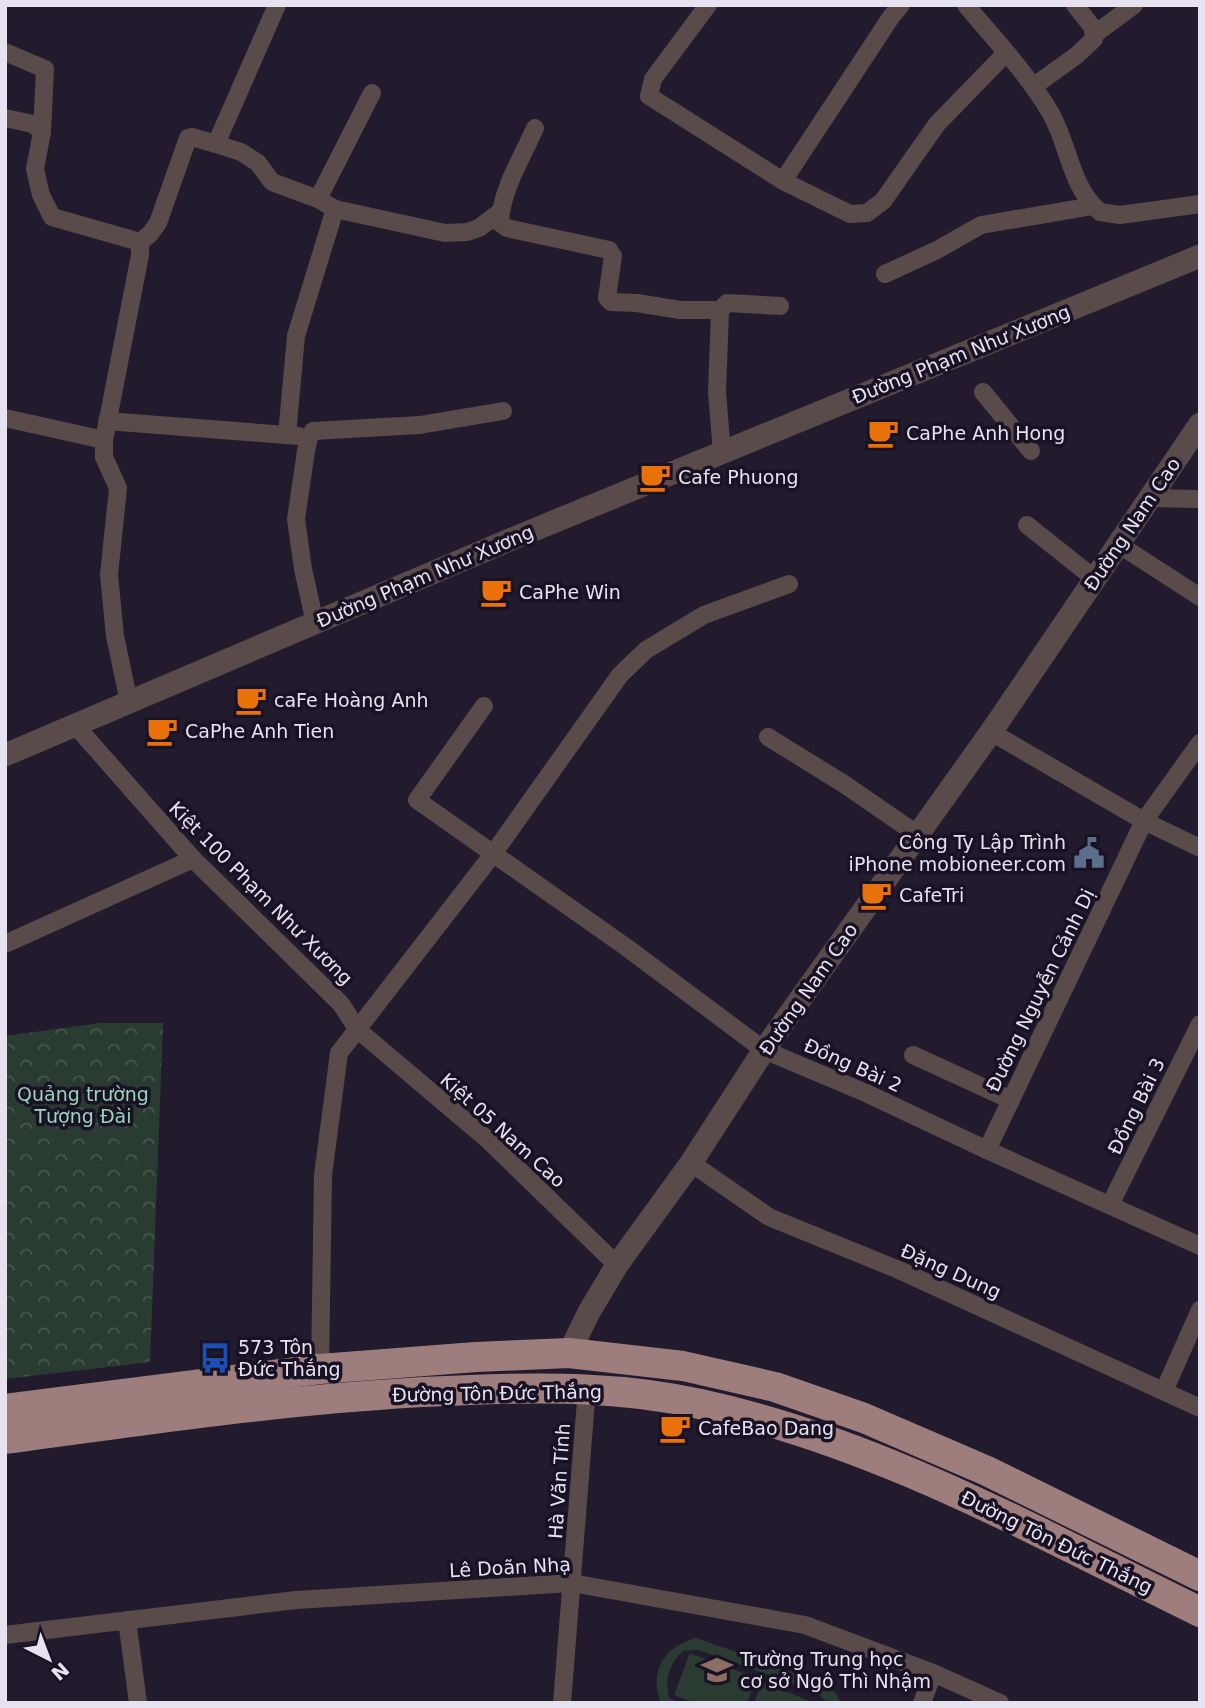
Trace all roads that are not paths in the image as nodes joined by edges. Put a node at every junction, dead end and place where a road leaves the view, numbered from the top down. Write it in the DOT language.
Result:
graph roads {
  1 [pos="277,5"];
  2 [pos="708,5"];
  3 [pos="901,5"];
  4 [pos="966,5"];
  5 [pos="1075,5"];
  6 [pos="1134,5"];
  7 [pos="1095,34"];
  8 [pos="5,52"];
  9 [pos="1006,53"];
  10 [pos="1034,86"];
  11 [pos="372,93"];
  12 [pos="5,118"];
  13 [pos="535,128"];
  14 [pos="42,132"];
  15 [pos="216,144"];
  16 [pos="783,181"];
  17 [pos="318,199"];
  18 [pos="1200,204"];
  19 [pos="1093,206"];
  20 [pos="335,209"];
  21 [pos="500,212"];
  22 [pos="139,242"];
  23 [pos="1200,256"];
  24 [pos="886,274"];
  25 [pos="780,306"];
  26 [pos="720,310"];
  27 [pos="983,392"];
  28 [pos="503,411"];
  29 [pos="5,418"];
  30 [pos="107,421"];
  31 [pos="1200,424"];
  32 [pos="287,435"];
  33 [pos="309,437"];
  34 [pos="104,440"];
  35 [pos="1031,451"];
  36 [pos="722,453"];
  37 [pos="1149,498"];
  38 [pos="1200,499"];
  39 [pos="1027,525"];
  40 [pos="1118,544"];
  41 [pos="1095,579"];
  42 [pos="789,584"];
  43 [pos="1200,597"];
  44 [pos="316,623"];
  45 [pos="129,702"];
  46 [pos="484,706"];
  47 [pos="75,725"];
  48 [pos="991,732"];
  49 [pos="768,737"];
  50 [pos="1200,743"];
  51 [pos="5,755"];
  52 [pos="1144,821"];
  53 [pos="918,835"];
  54 [pos="1200,848"];
  55 [pos="493,855"];
  56 [pos="193,859"];
  57 [pos="5,944"];
  58 [pos="1200,1024"];
  59 [pos="358,1030"];
  60 [pos="764,1050"];
  61 [pos="913,1055"];
  62 [pos="1010,1100"];
  63 [pos="986,1150"];
  64 [pos="691,1163"];
  65 [pos="1110,1205"];
  66 [pos="1200,1246"];
  67 [pos="617,1265"];
  68 [pos="1200,1310"];
  69 [pos="569,1353"];
  70 [pos="320,1369"];
  71 [pos="587,1388"];
  72 [pos="1164,1391"];
  73 [pos="1200,1408"];
  74 [pos="5,1409"];
  75 [pos="5,1439"];
  76 [pos="1200,1576"];
  77 [pos="572,1583"];
  78 [pos="1200,1612"];
  79 [pos="127,1620"];
  80 [pos="5,1635"];
  81 [pos="933,1672"];
  82 [pos="138,1703"];
  83 [pos="562,1703"];
  84 [pos="922,1703"];
  85 [pos="1000,1703"];
  1 -- 15 [label="street"];
  2 -- 16 [label="street"];
  3 -- 16 [label="street"];
  4 -- 9 [label="street"];
  5 -- 7 [label="street"];
  6 -- 7 [label="street"];
  7 -- 10 [label="street"];
  8 -- 14 [label="street"];
  9 -- 10 [label="street"];
  9 -- 16 [label="street"];
  10 -- 19 [label="street"];
  11 -- 17 [label="street"];
  12 -- 14 [label="street"];
  13 -- 21 [label="street"];
  14 -- 22 [label="street"];
  15 -- 17 [label="street"];
  15 -- 22 [label="street"];
  17 -- 20 [label="street"];
  18 -- 19 [label="street"];
  19 -- 24 [label="street"];
  20 -- 21 [label="street"];
  20 -- 32 [label="street"];
  21 -- 26 [label="street"];
  22 -- 30 [label="street"];
  23 -- 36 [label="street, Đường Phạm Như Xương"];
  25 -- 26 [label="street"];
  26 -- 36 [label="street"];
  27 -- 35 [label="street"];
  28 -- 33 [label="street"];
  29 -- 34 [label="street"];
  30 -- 32 [label="street"];
  30 -- 34 [label="street"];
  31 -- 37 [label="street, Đường Nam Cao"];
  32 -- 33 [label="street"];
  33 -- 44 [label="street"];
  34 -- 45 [label="street"];
  36 -- 44 [label="street, Đường Phạm Như Xương"];
  37 -- 38 [label="street"];
  37 -- 40 [label="street, Đường Nam Cao"];
  39 -- 41 [label="street"];
  40 -- 41 [label="street, Đường Nam Cao"];
  40 -- 43 [label="street"];
  41 -- 48 [label="street, Đường Nam Cao"];
  42 -- 55 [label="street"];
  44 -- 45 [label="street, Đường Phạm Như Xương"];
  45 -- 47 [label="street, Đường Phạm Như Xương"];
  46 -- 55 [label="street, Đồng Bài 2"];
  47 -- 51 [label="street, Đường Phạm Như Xương"];
  47 -- 56 [label="street, Kiệt 100 Phạm Như Xương"];
  48 -- 52 [label="street"];
  48 -- 53 [label="street, Đường Nam Cao"];
  49 -- 53 [label="street"];
  50 -- 52 [label="street, Đường Nguyễn Cảnh Dị"];
  52 -- 54 [label="street"];
  52 -- 62 [label="street, Đường Nguyễn Cảnh Dị"];
  53 -- 60 [label="street, Đường Nam Cao"];
  55 -- 59 [label="street"];
  55 -- 60 [label="street, Đồng Bài 2"];
  56 -- 57 [label="street"];
  56 -- 59 [label="street, Kiệt 100 Phạm Như Xương"];
  58 -- 65 [label="street, Đồng Bài 3"];
  59 -- 67 [label="street, Kiệt 05 Nam Cao"];
  59 -- 70 [label="street"];
  60 -- 63 [label="street, Đồng Bài 2"];
  60 -- 64 [label="street, Đường Nam Cao"];
  61 -- 62 [label="street"];
  62 -- 63 [label="street, Đường Nguyễn Cảnh Dị"];
  63 -- 65 [label="street, Đồng Bài 2"];
  64 -- 67 [label="street, Đường Nam Cao"];
  64 -- 72 [label="street, Đặng Dung"];
  65 -- 66 [label="street, Đồng Bài 2"];
  67 -- 69 [label="street, Đường Nam Cao"];
  68 -- 72 [label="street"];
  69 -- 70 [label="highway, Đường Tôn Đức Thắng"];
  69 -- 76 [label="highway, Đường Tôn Đức Thắng"];
  70 -- 74 [label="highway, Đường Tôn Đức Thắng"];
  71 -- 75 [label="highway, Đường Tôn Đức Thắng"];
  71 -- 77 [label="street, Hà Văn Tính"];
  71 -- 78 [label="highway, Đường Tôn Đức Thắng"];
  72 -- 73 [label="street, Đặng Dung"];
  77 -- 79 [label="street, Lê Doãn Nhạ"];
  77 -- 81 [label="street, Lê Doãn Nhạ"];
  77 -- 83 [label="street, Hà Văn Tính"];
  79 -- 80 [label="street, Lê Doãn Nhạ"];
  79 -- 82 [label="street"];
  81 -- 84 [label="street"];
  81 -- 85 [label="street, Lê Doãn Nhạ"];
}
